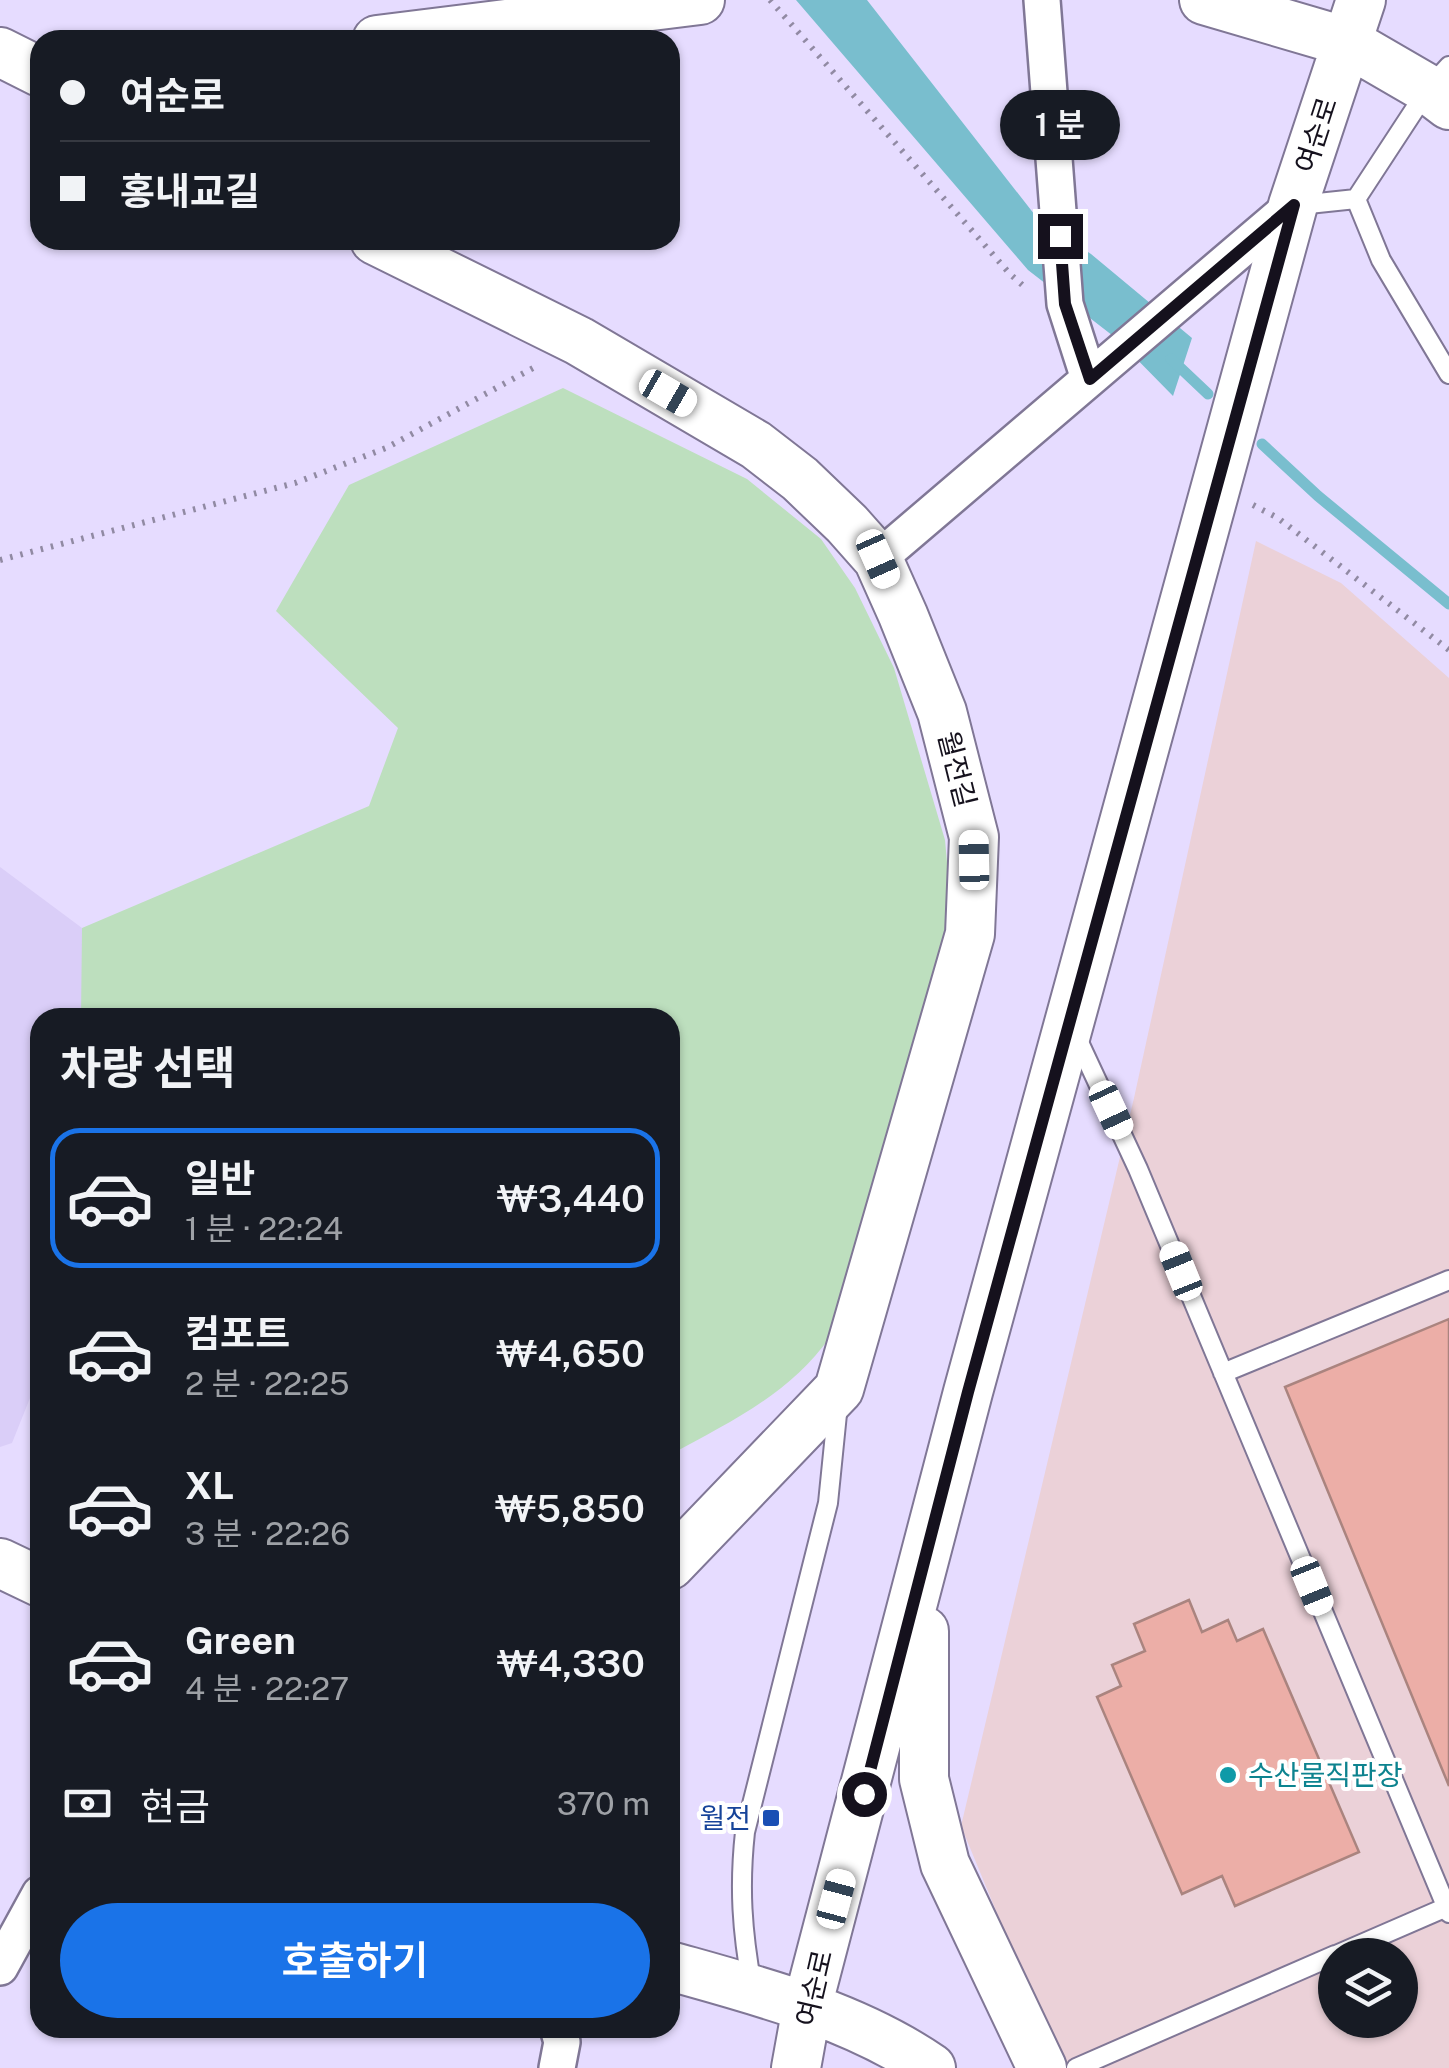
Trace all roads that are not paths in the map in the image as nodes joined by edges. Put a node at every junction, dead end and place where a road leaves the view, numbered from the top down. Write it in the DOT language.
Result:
graph roads {
  1 [pos="700,0"];
  2 [pos="1042,0"];
  3 [pos="1204,0"];
  4 [pos="1354,21"];
  5 [pos="458,30"];
  6 [pos="1442,86"];
  7 [pos="1356,200"];
  8 [pos="1294,205"];
  9 [pos="396,250"];
  10 [pos="1101,369"];
  11 [pos="1449,374"];
  12 [pos="878,559"];
  13 [pos="1070,1022"];
  14 [pos="1449,1280"];
  15 [pos="1223,1373"];
  16 [pos="839,1388"];
  17 [pos="680,1555"];
  18 [pos="0,1563"];
  19 [pos="925,1565"];
  20 [pos="30,1577"];
  21 [pos="1448,1909"];
  22 [pos="30,1912"];
  23 [pos="1377,1938"];
  24 [pos="1318,1963"];
  25 [pos="0,1966"];
  26 [pos="680,1969"];
  27 [pos="753,1990"];
  28 [pos="808,2007"];
  29 [pos="796,2068"];
  30 [pos="931,2068"];
  31 [pos="1042,2068"];
  32 [pos="1076,2068"];
  1 -- 5 [label="street"];
  2 -- 10 [label="street"];
  3 -- 4 [label="street"];
  4 -- 6 [label="street"];
  4 -- 8 [label="street, 여순로"];
  6 -- 7 [label="lane"];
  7 -- 8 [label="lane"];
  7 -- 11 [label="lane"];
  8 -- 10 [label="street"];
  8 -- 13 [label="street, 여순로"];
  9 -- 12 [label="street, 월전길"];
  10 -- 12 [label="street"];
  12 -- 16 [label="street, 월전길"];
  13 -- 15 [label="lane"];
  13 -- 19 [label="street, 여순로"];
  14 -- 15 [label="lane"];
  15 -- 21 [label="lane"];
  16 -- 17 [label="street, 월전길"];
  16 -- 27 [label="lane"];
  18 -- 20 [label="street"];
  19 -- 28 [label="street, 여순로"];
  19 -- 31 [label="street"];
  21 -- 23 [label="lane"];
  22 -- 25 [label="street"];
  24 -- 32 [label="lane"];
  26 -- 27 [label="street"];
  27 -- 28 [label="street"];
  28 -- 29 [label="street, 여순로"];
  28 -- 30 [label="street"];
}
